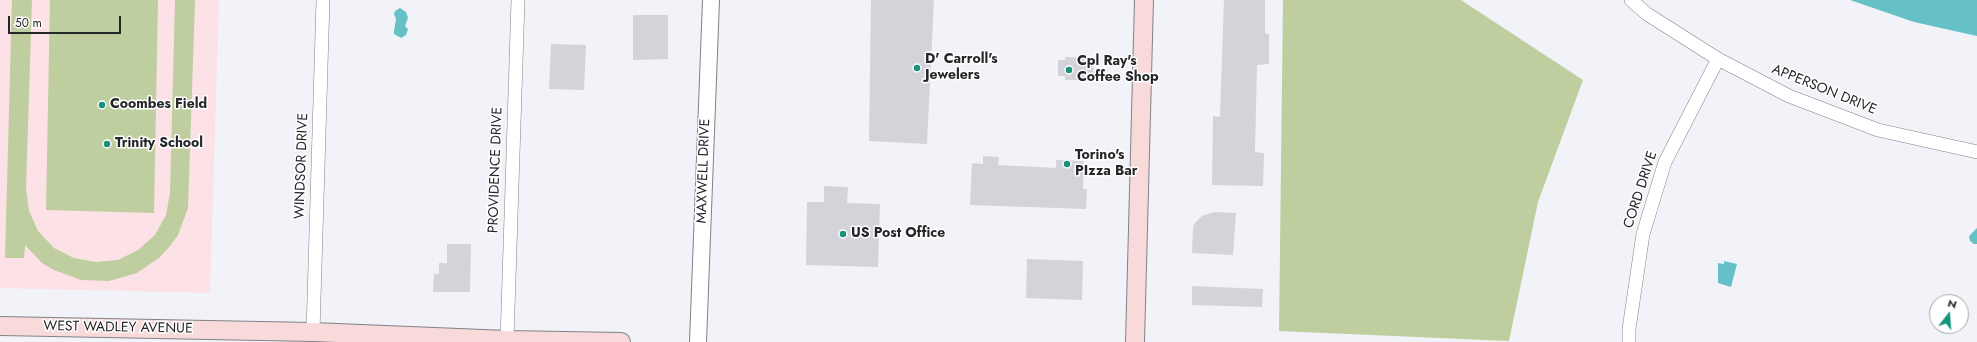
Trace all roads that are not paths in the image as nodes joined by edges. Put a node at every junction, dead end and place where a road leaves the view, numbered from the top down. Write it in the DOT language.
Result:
graph roads {
  1 [pos="323,0"];
  2 [pos="518,0"];
  3 [pos="710,0"];
  4 [pos="1144,0"];
  5 [pos="1631,0"];
  6 [pos="1718,59"];
  7 [pos="1977,152"];
  8 [pos="0,326"];
  9 [pos="313,332"];
  10 [pos="214,336"];
  11 [pos="507,340"];
  12 [pos="621,342"];
  13 [pos="698,342"];
  14 [pos="1134,342"];
  15 [pos="1629,342"];
  1 -- 9 [label="street, WINDSOR DRIVE"];
  2 -- 11 [label="street, PROVIDENCE DRIVE"];
  3 -- 13 [label="street, MAXWELL DRIVE"];
  4 -- 14 [label="main road"];
  5 -- 6 [label="street, APPERSON DRIVE"];
  6 -- 7 [label="street, APPERSON DRIVE"];
  6 -- 15 [label="street, CORD DRIVE"];
  8 -- 10 [label="main road, WEST WADLEY AVENUE"];
  9 -- 10 [label="main road, WEST WADLEY AVENUE"];
  9 -- 11 [label="main road, WEST WADLEY AVENUE"];
  11 -- 12 [label="main road, WEST WADLEY AVENUE"];
}
